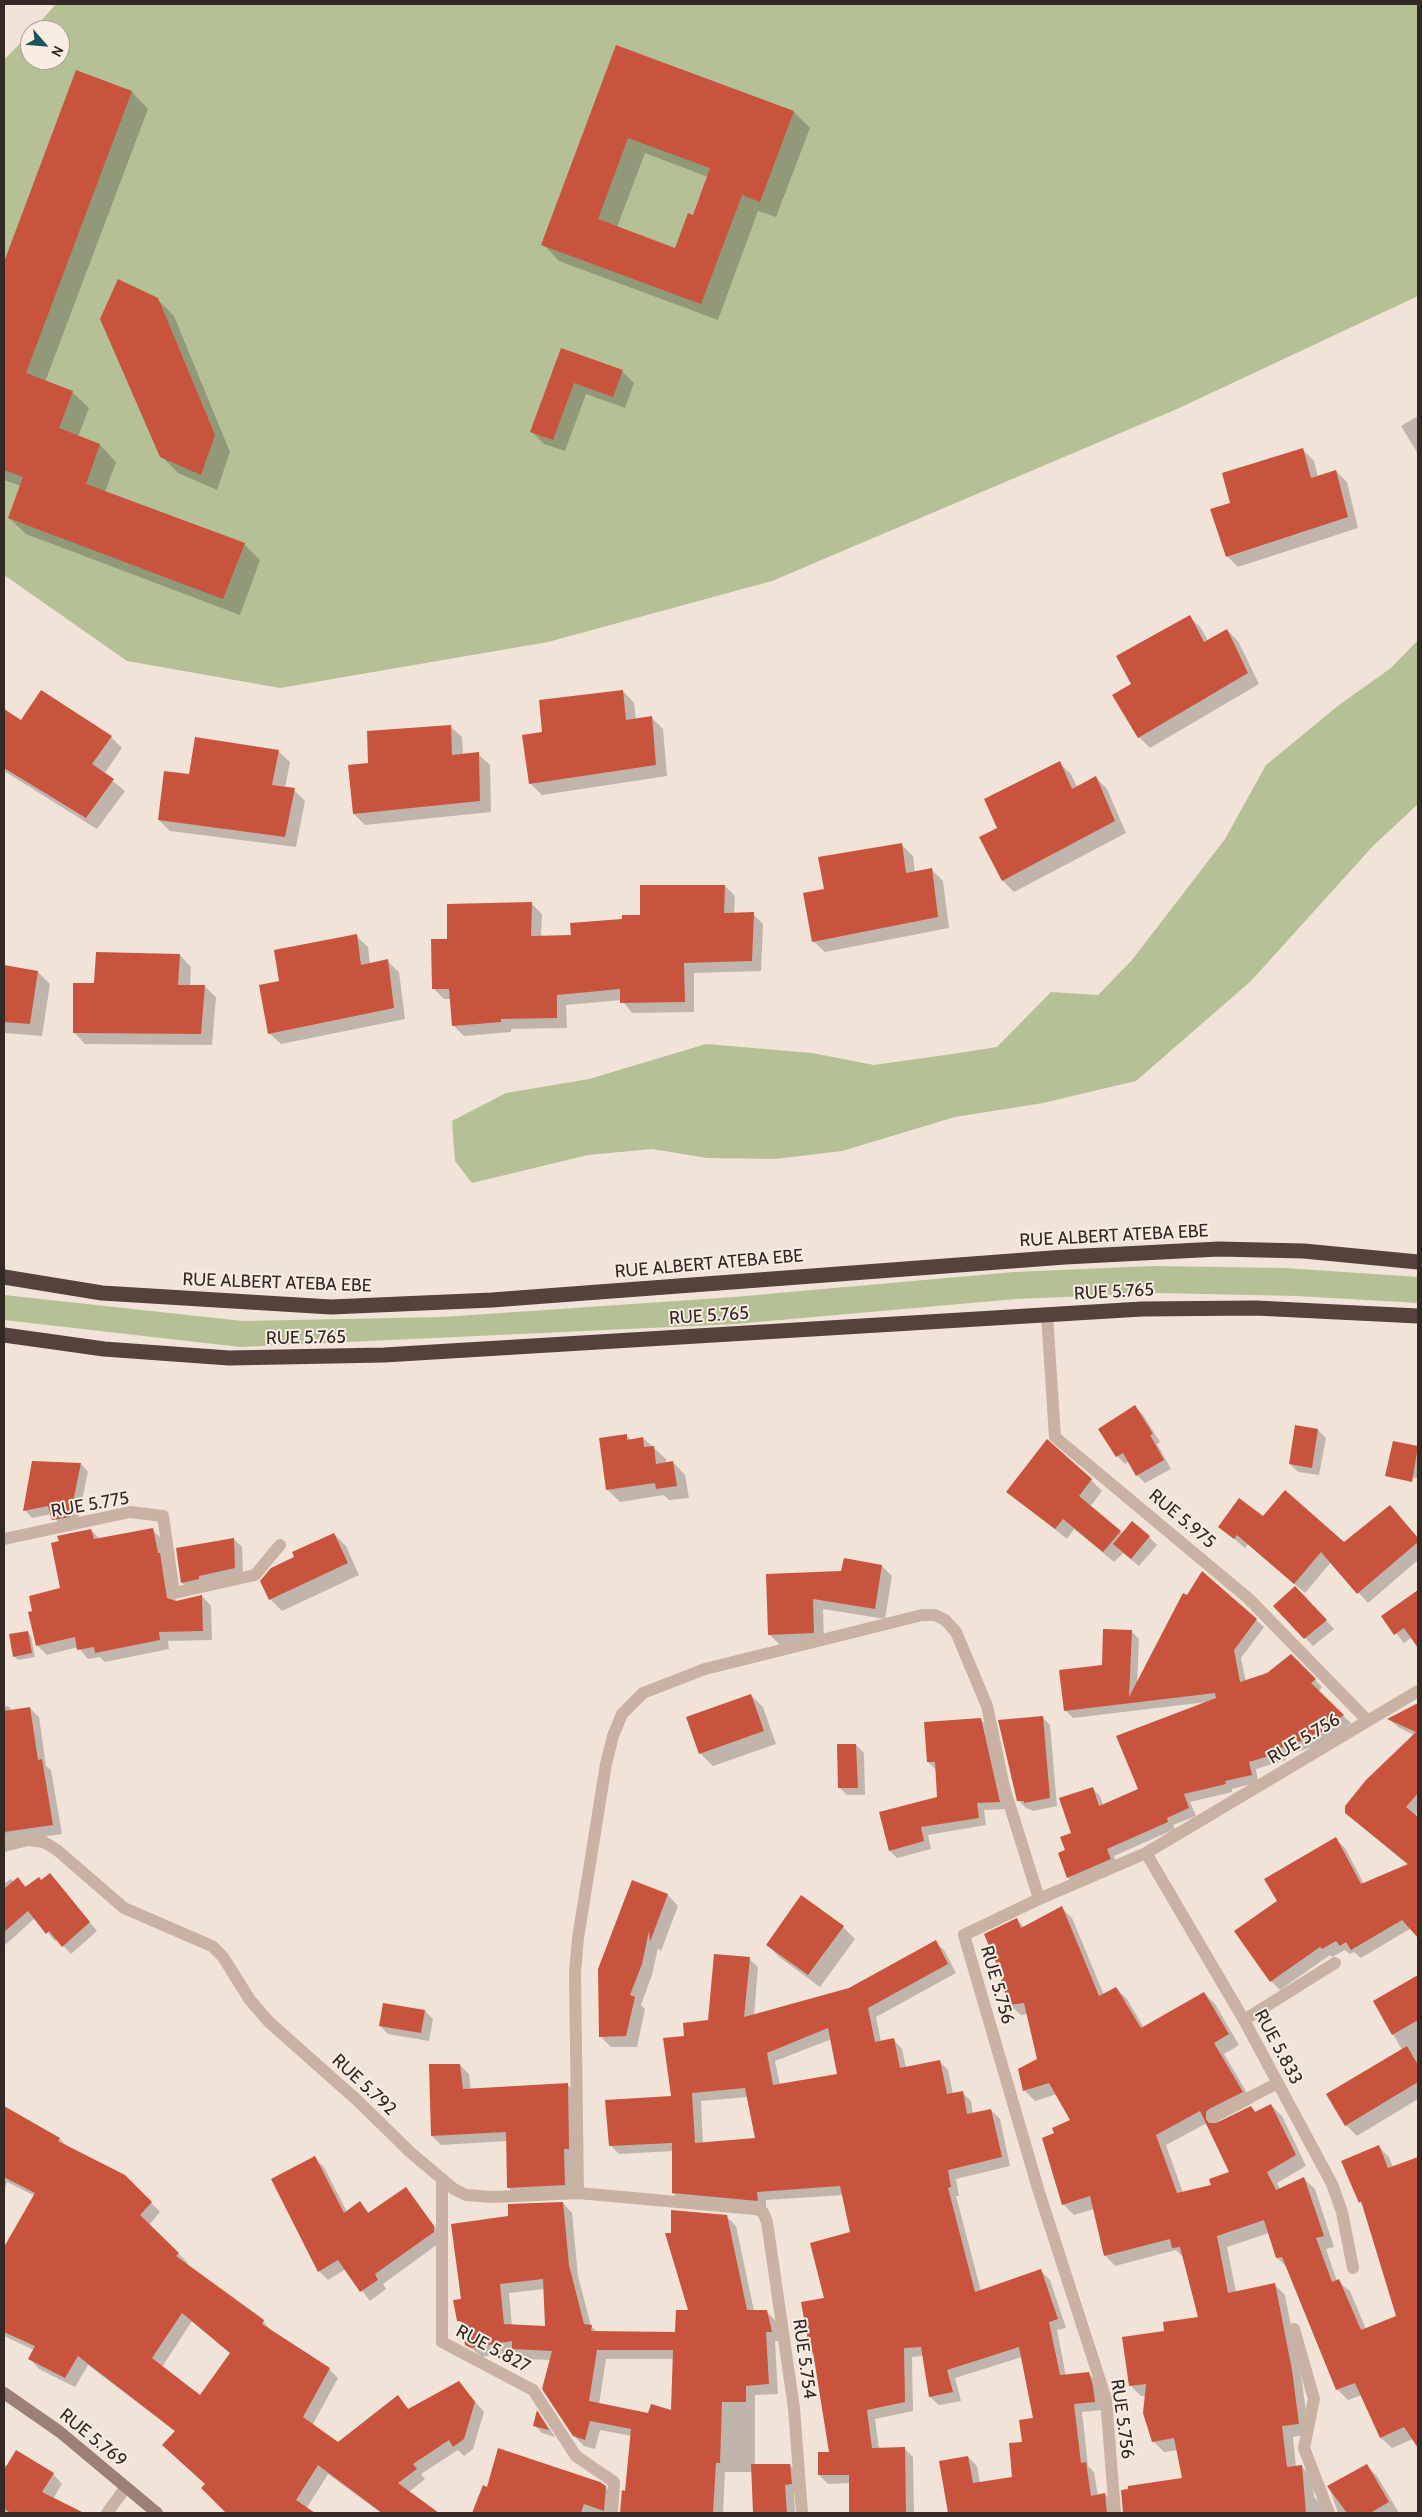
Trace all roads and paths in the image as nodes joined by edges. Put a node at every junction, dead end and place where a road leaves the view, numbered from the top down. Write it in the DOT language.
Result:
graph roads {
  1 [pos="1418,1262"];
  2 [pos="4,1277"];
  3 [pos="1047,1314"];
  4 [pos="1418,1316"];
  5 [pos="4,1335"];
  6 [pos="4,1539"];
  7 [pos="280,1545"];
  8 [pos="1418,1691"];
  9 [pos="1368,1721"];
  10 [pos="4,1846"];
  11 [pos="1146,1853"];
  12 [pos="1039,1899"];
  13 [pos="1335,1963"];
  14 [pos="1244,2020"];
  15 [pos="1278,2083"];
  16 [pos="1213,2116"];
  17 [pos="442,2179"];
  18 [pos="578,2193"];
  19 [pos="762,2212"];
  20 [pos="1353,2268"];
  21 [pos="1294,2329"];
  22 [pos="4,2393"];
  23 [pos="126,2487"];
  24 [pos="107,2513"];
  25 [pos="157,2513"];
  26 [pos="612,2513"];
  27 [pos="802,2513"];
  28 [pos="1115,2513"];
  29 [pos="1329,2513"];
  1 -- 2 [label="highway, RUE ALBERT ATEBA EBE"];
  3 -- 4 [label="highway, RUE 5.765"];
  3 -- 5 [label="highway, RUE 5.765"];
  3 -- 9 [label="street, RUE 5.975"];
  6 -- 7 [label="street, RUE 5.775"];
  8 -- 9 [label="street, RUE 5.756"];
  9 -- 11 [label="street, RUE 5.756"];
  10 -- 17 [label="street, RUE 5.792"];
  11 -- 12 [label="street, RUE 5.756"];
  11 -- 14 [label="street, RUE 5.833"];
  12 -- 18 [label="street"];
  12 -- 28 [label="street, RUE 5.756"];
  13 -- 14 [label="street"];
  14 -- 15 [label="street, RUE 5.833"];
  15 -- 16 [label="street"];
  15 -- 20 [label="street, RUE 5.833"];
  17 -- 18 [label="street, RUE 5.792"];
  17 -- 26 [label="street, RUE 5.827"];
  18 -- 19 [label="street, RUE 5.792"];
  19 -- 27 [label="street, RUE 5.754"];
  21 -- 29 [label="street"];
  22 -- 23 [label="main road, RUE 5.769"];
  23 -- 24 [label="street"];
  23 -- 25 [label="main road, RUE 5.769"];
}
